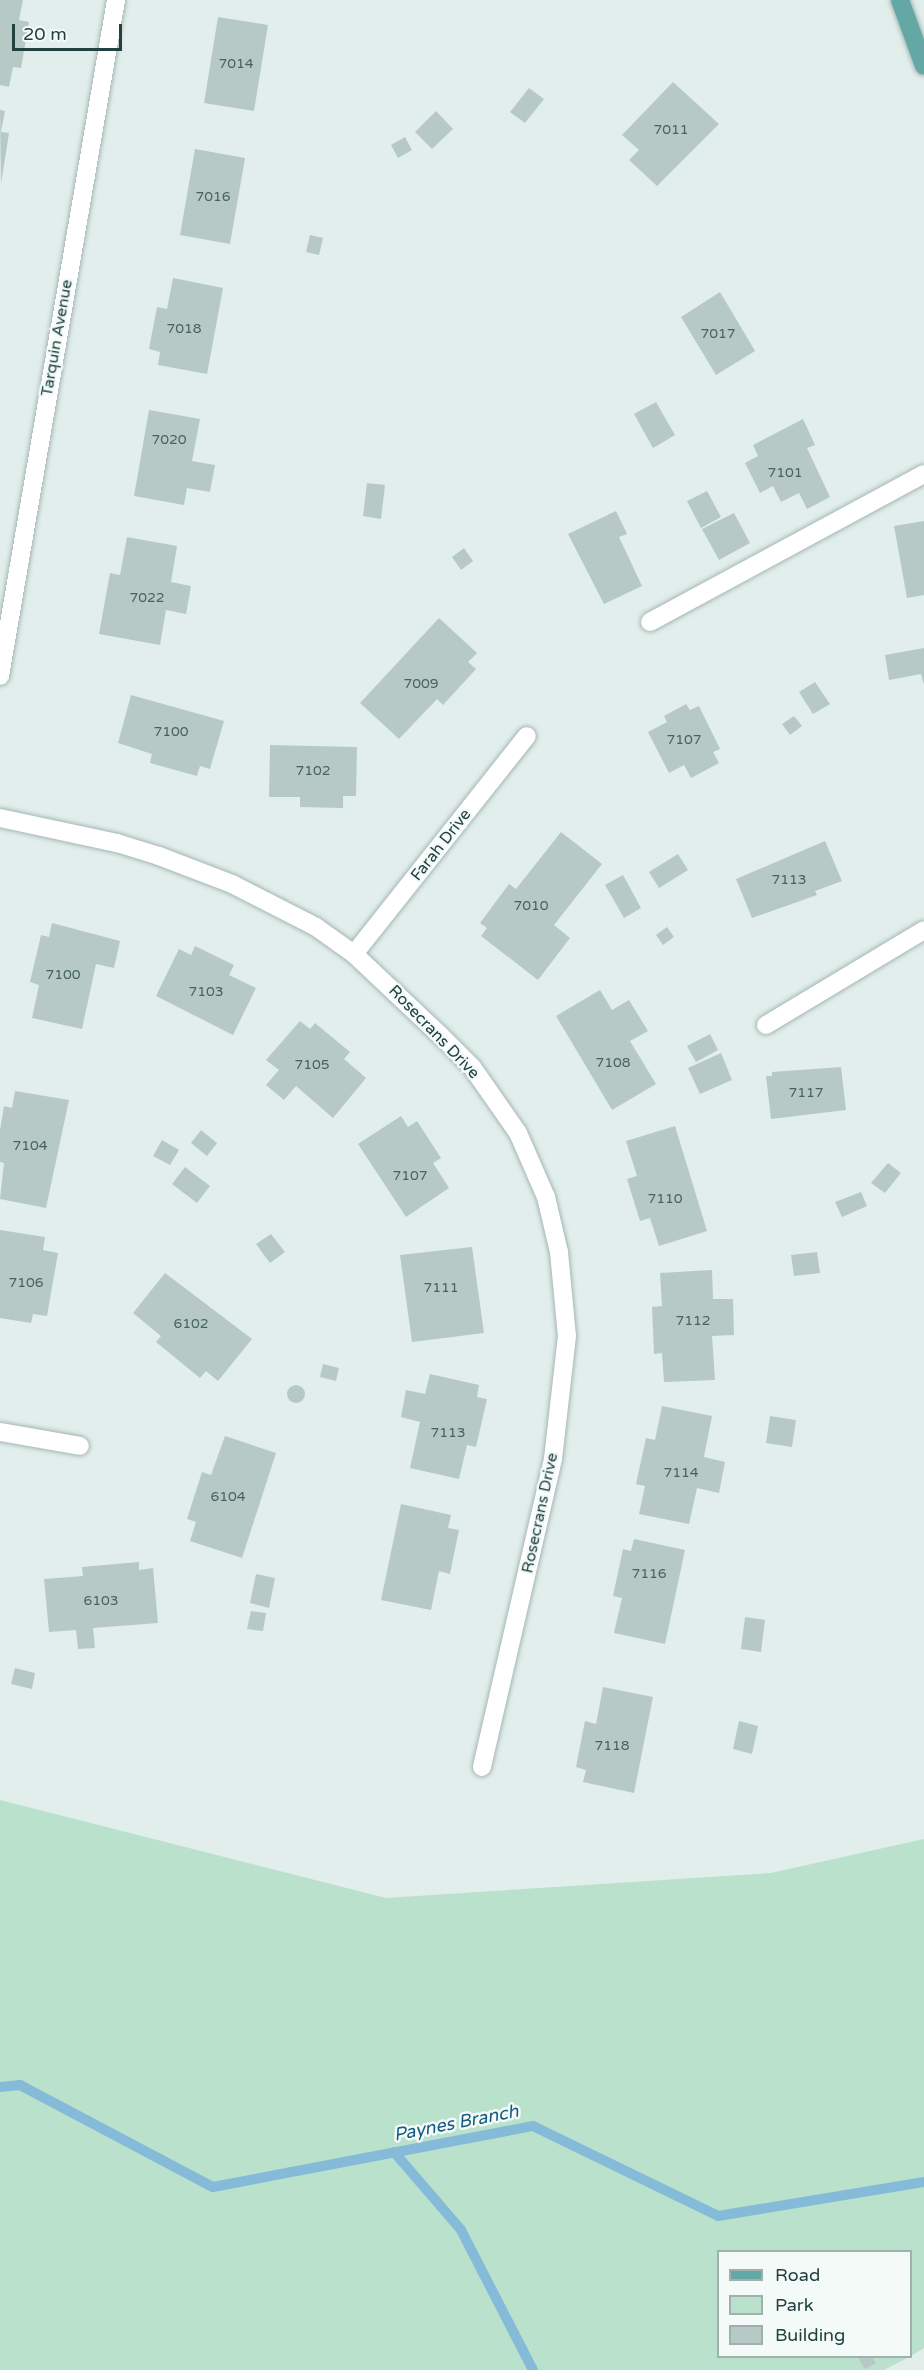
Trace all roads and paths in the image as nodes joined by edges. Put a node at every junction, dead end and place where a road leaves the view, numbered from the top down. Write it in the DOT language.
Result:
graph roads {
  1 [pos="116,0"];
  2 [pos="900,0"];
  3 [pos="924,66"];
  4 [pos="924,474"];
  5 [pos="650,622"];
  6 [pos="0,676"];
  7 [pos="527,735"];
  8 [pos="0,818"];
  9 [pos="924,930"];
  10 [pos="354,954"];
  11 [pos="766,1025"];
  12 [pos="0,1432"];
  13 [pos="80,1446"];
  14 [pos="482,1767"];
  1 -- 6 [label="street, Tarquin Avenue"];
  2 -- 3 [label="main road"];
  4 -- 5 [label="street"];
  7 -- 10 [label="street, Farah Drive"];
  8 -- 10 [label="street, Rosecrans Drive"];
  9 -- 11 [label="street"];
  10 -- 14 [label="street, Rosecrans Drive"];
  12 -- 13 [label="street"];
}
